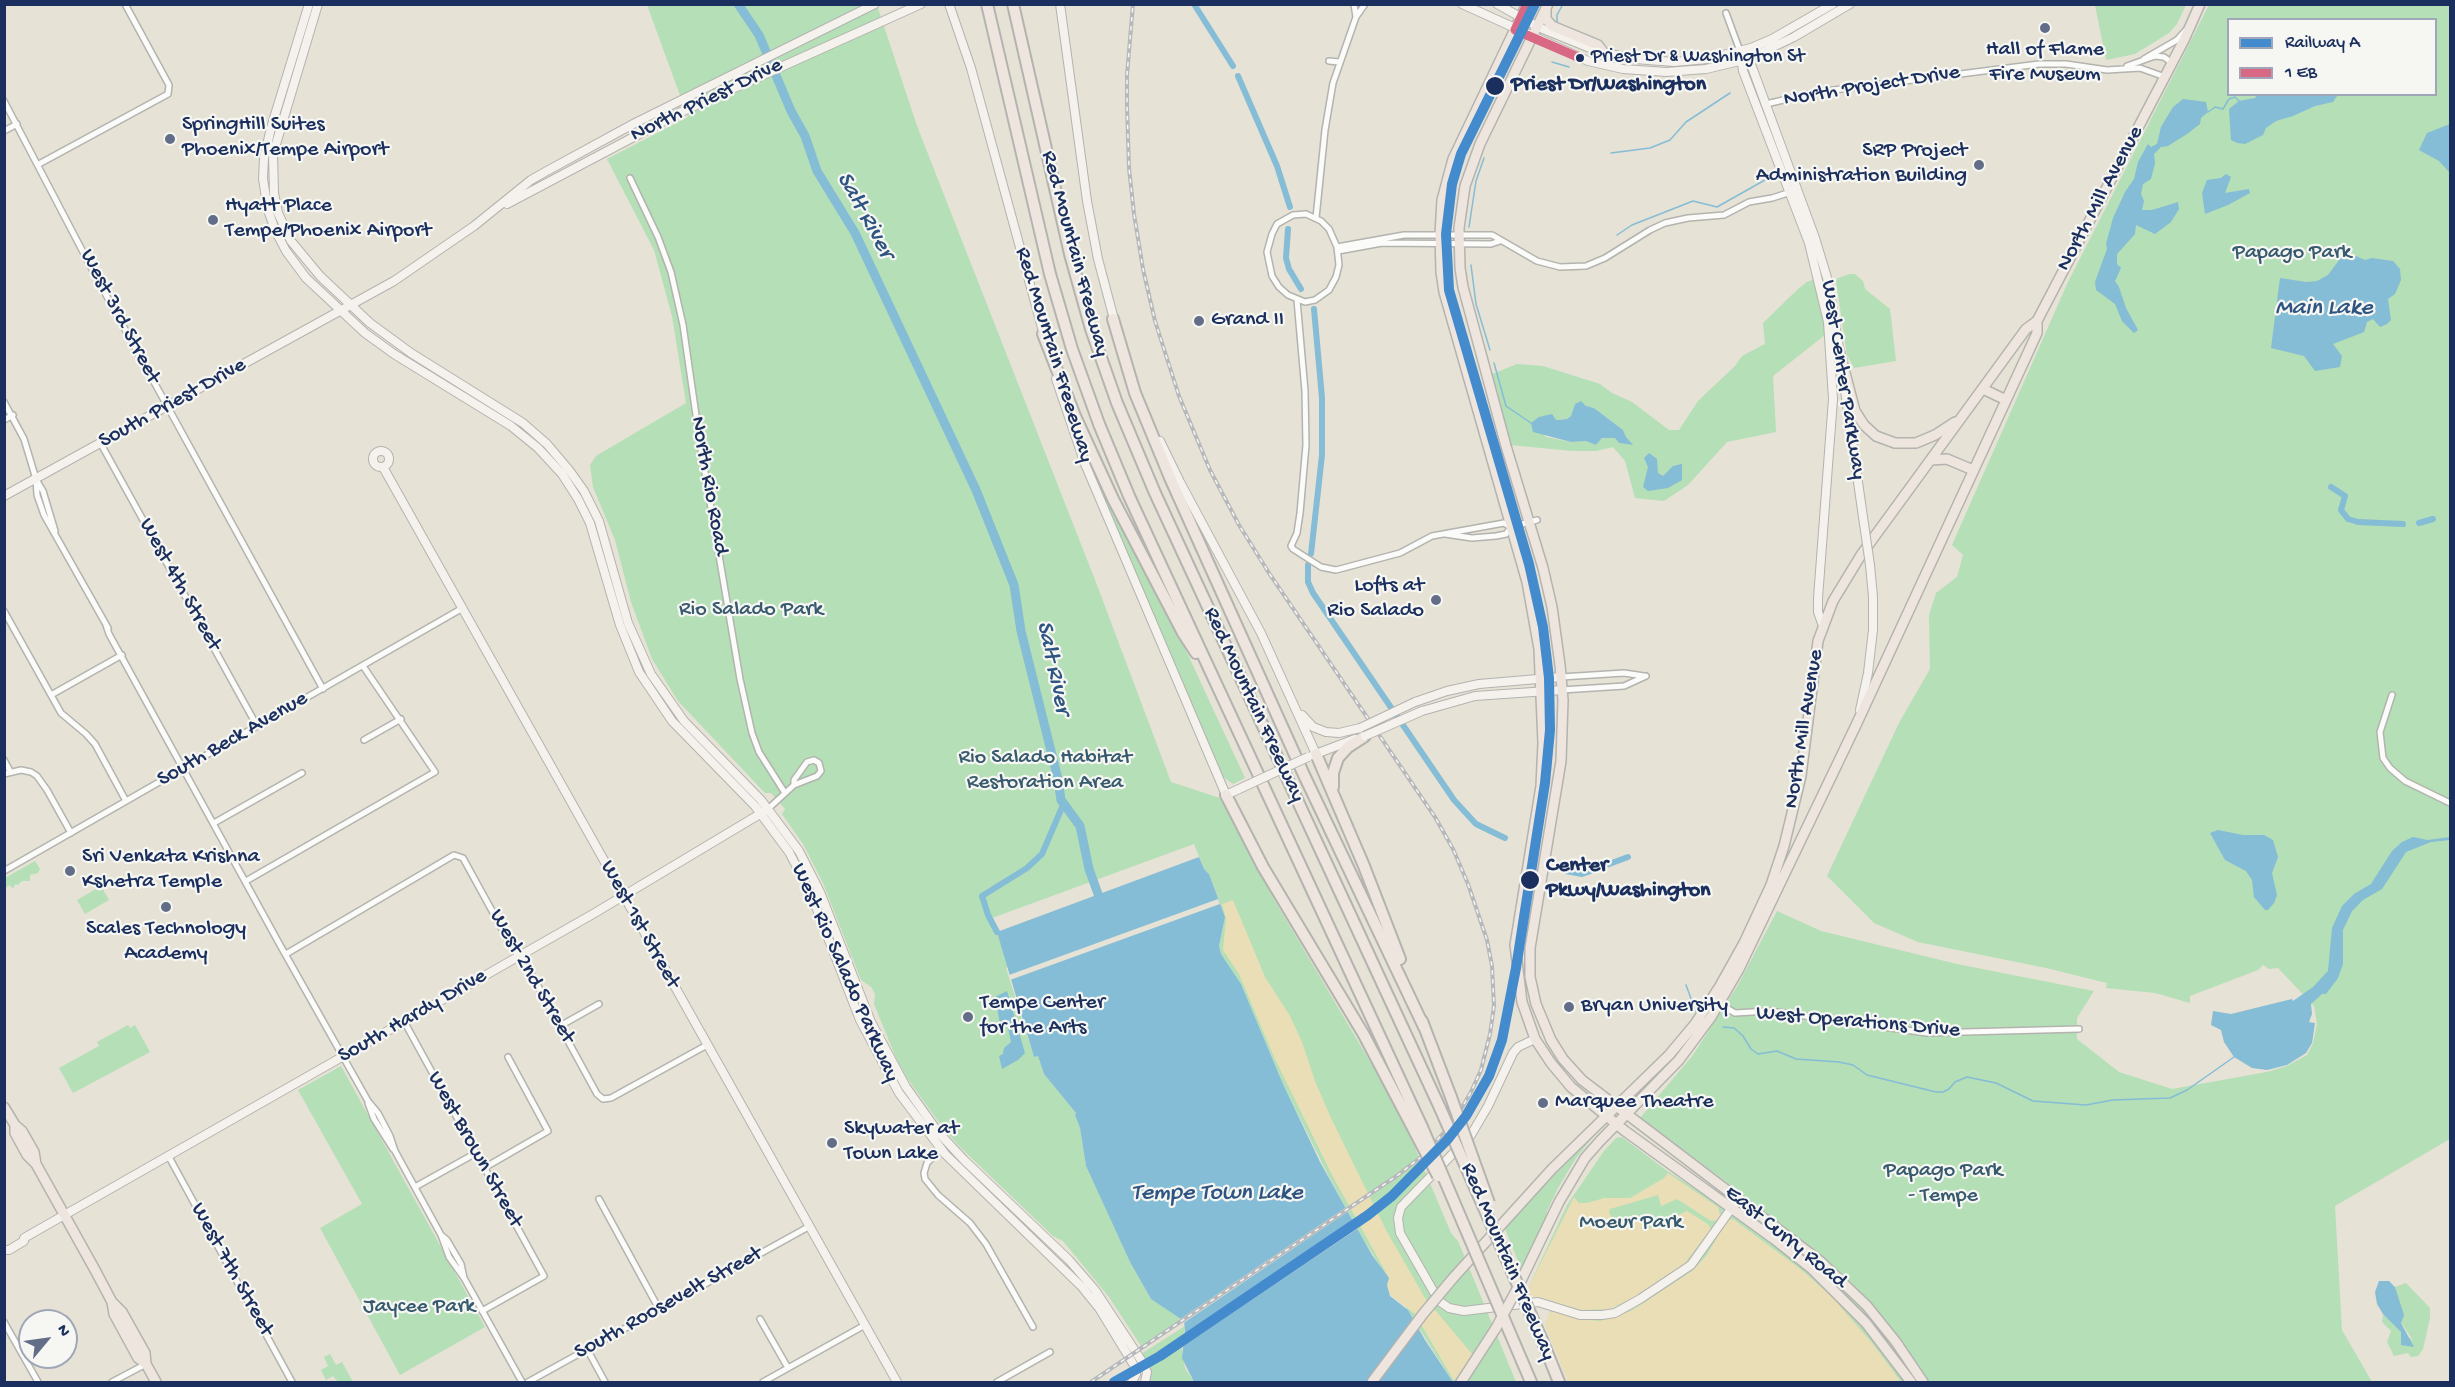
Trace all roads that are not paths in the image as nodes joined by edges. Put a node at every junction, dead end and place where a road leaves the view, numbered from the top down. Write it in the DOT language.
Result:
graph roads {
  1 [pos="125,4"];
  2 [pos="309,4"];
  3 [pos="318,4"];
  4 [pos="875,4"];
  5 [pos="921,4"];
  6 [pos="950,4"];
  7 [pos="1015,4"];
  8 [pos="1060,4"];
  9 [pos="1354,4"];
  10 [pos="1365,4"];
  11 [pos="1462,4"];
  12 [pos="1497,4"];
  13 [pos="1527,4"];
  14 [pos="1833,4"];
  15 [pos="1850,4"];
  16 [pos="2200,4"];
  17 [pos="987,6"];
  18 [pos="1547,7"];
  19 [pos="1726,13"];
  20 [pos="1521,17"];
  21 [pos="1356,18"];
  22 [pos="304,21"];
  23 [pos="2193,22"];
  24 [pos="1538,27"];
  25 [pos="1515,30"];
  26 [pos="1533,38"];
  27 [pos="1740,51"];
  28 [pos="1604,53"];
  29 [pos="303,55"];
  30 [pos="2144,59"];
  31 [pos="1744,60"];
  32 [pos="1329,61"];
  33 [pos="1339,62"];
  34 [pos="2172,63"];
  35 [pos="2120,69"];
  36 [pos="2164,77"];
  37 [pos="4,101"];
  38 [pos="1766,104"];
  39 [pos="17,124"];
  40 [pos="4,131"];
  41 [pos="264,158"];
  42 [pos="39,164"];
  43 [pos="630,178"];
  44 [pos="1794,190"];
  45 [pos="276,206"];
  46 [pos="498,208"];
  47 [pos="1316,218"];
  48 [pos="1440,239"];
  49 [pos="1459,239"];
  50 [pos="1500,241"];
  51 [pos="1337,249"];
  52 [pos="1297,300"];
  53 [pos="351,306"];
  54 [pos="341,312"];
  55 [pos="1113,319"];
  56 [pos="2037,321"];
  57 [pos="1043,334"];
  58 [pos="1839,350"];
  59 [pos="1983,389"];
  60 [pos="2006,400"];
  61 [pos="4,402"];
  62 [pos="167,407"];
  63 [pos="13,415"];
  64 [pos="1964,415"];
  65 [pos="4,420"];
  66 [pos="101,444"];
  67 [pos="1931,460"];
  68 [pos="382,467"];
  69 [pos="1973,470"];
  70 [pos="36,479"];
  71 [pos="4,496"];
  72 [pos="1533,521"];
  73 [pos="1511,527"];
  74 [pos="1443,534"];
  75 [pos="461,609"];
  76 [pos="4,611"];
  77 [pos="628,622"];
  78 [pos="620,625"];
  79 [pos="1823,626"];
  80 [pos="122,655"];
  81 [pos="363,666"];
  82 [pos="1282,676"];
  83 [pos="1561,677"];
  84 [pos="1541,678"];
  85 [pos="1216,683"];
  86 [pos="323,689"];
  87 [pos="1562,690"];
  88 [pos="1542,691"];
  89 [pos="51,694"];
  90 [pos="2392,695"];
  91 [pos="401,719"];
  92 [pos="1857,723"];
  93 [pos="257,726"];
  94 [pos="1362,732"];
  95 [pos="364,740"];
  96 [pos="1312,755"];
  97 [pos="4,760"];
  98 [pos="184,768"];
  99 [pos="803,770"];
  100 [pos="7,773"];
  101 [pos="302,773"];
  102 [pos="810,777"];
  103 [pos="794,785"];
  104 [pos="785,793"];
  105 [pos="1226,795"];
  106 [pos="126,801"];
  107 [pos="2451,803"];
  108 [pos="1339,805"];
  109 [pos="769,808"];
  110 [pos="762,814"];
  111 [pos="214,823"];
  112 [pos="1788,827"];
  113 [pos="1806,830"];
  114 [pos="71,833"];
  115 [pos="4,871"];
  116 [pos="246,881"];
  117 [pos="623,896"];
  118 [pos="286,954"];
  119 [pos="519,956"];
  120 [pos="1716,1001"];
  121 [pos="599,1004"];
  122 [pos="405,1023"];
  123 [pos="560,1026"];
  124 [pos="1424,1027"];
  125 [pos="2079,1029"];
  126 [pos="1535,1038"];
  127 [pos="707,1045"];
  128 [pos="343,1057"];
  129 [pos="508,1057"];
  130 [pos="4,1107"];
  131 [pos="1616,1108"];
  132 [pos="1626,1115"];
  133 [pos="1606,1116"];
  134 [pos="1617,1124"];
  135 [pos="1419,1130"];
  136 [pos="948,1143"];
  137 [pos="940,1149"];
  138 [pos="476,1153"];
  139 [pos="169,1157"];
  140 [pos="484,1168"];
  141 [pos="415,1187"];
  142 [pos="599,1199"];
  143 [pos="1738,1199"];
  144 [pos="1731,1207"];
  145 [pos="64,1216"];
  146 [pos="810,1226"];
  147 [pos="1500,1241"];
  148 [pos="6,1249"];
  149 [pos="659,1309"];
  150 [pos="482,1311"];
  151 [pos="760,1319"];
  152 [pos="4,1322"];
  153 [pos="865,1325"];
  154 [pos="1034,1327"];
  155 [pos="587,1350"];
  156 [pos="1050,1353"];
  157 [pos="146,1364"];
  158 [pos="788,1368"];
  159 [pos="38,1383"];
  160 [pos="112,1383"];
  161 [pos="156,1383"];
  162 [pos="292,1383"];
  163 [pos="522,1383"];
  164 [pos="528,1383"];
  165 [pos="605,1383"];
  166 [pos="763,1383"];
  167 [pos="897,1383"];
  168 [pos="997,1383"];
  169 [pos="1132,1383"];
  170 [pos="1144,1383"];
  171 [pos="1372,1383"];
  172 [pos="1461,1383"];
  173 [pos="1531,1383"];
  174 [pos="1559,1383"];
  175 [pos="1911,1383"];
  176 [pos="1923,1383"];
  1 -- 42 [label="street"];
  2 -- 22 [label="main road, West Rio Salado Parkway"];
  3 -- 29 [label="main road, West Rio Salado Parkway"];
  4 -- 46 [label="main road, North Priest Drive"];
  5 -- 46 [label="main road, North Priest Drive"];
  6 -- 57 [label="main road, Red Mountain Freeeway"];
  7 -- 147 [label="highway, Red Mountain Freeway, bridge"];
  8 -- 55 [label="main road"];
  9 -- 21 [label="street"];
  10 -- 21 [label="street"];
  11 -- 25 [label="main road"];
  12 -- 20 [label="main road"];
  13 -- 20 [label="main road, East Curry Road"];
  14 -- 27 [label="main road"];
  15 -- 31 [label="main road"];
  16 -- 23 [label="main road, North Mill Avenue"];
  17 -- 85 [label="highway, Red Mountain Freeway"];
  18 -- 24 [label="main road, East Curry Road"];
  18 -- 28 [label="main road"];
  19 -- 27 [label="street, West Center Parkway"];
  20 -- 24 [label="main road"];
  20 -- 25 [label="main road, East Curry Road"];
  21 -- 33 [label="street"];
  22 -- 29 [label="main road"];
  22 -- 41 [label="main road, West Rio Salado Parkway"];
  23 -- 30 [label="street, North Project Drive"];
  23 -- 34 [label="main road, North Mill Avenue"];
  24 -- 26 [label="main road, East Curry Road"];
  24 -- 28 [label="main road"];
  25 -- 26 [label="main road"];
  25 -- 48 [label="main road, East Curry Road"];
  26 -- 31 [label="main road"];
  26 -- 49 [label="main road, East Curry Road"];
  27 -- 28 [label="main road"];
  27 -- 31 [label="main road, West Center Parkway"];
  29 -- 45 [label="main road, West Rio Salado Parkway"];
  30 -- 34 [label="street"];
  30 -- 35 [label="street, North Project Drive"];
  31 -- 38 [label="main road, West Center Parkway"];
  31 -- 44 [label="main road, West Center Parkway"];
  32 -- 33 [label="street"];
  33 -- 47 [label="street"];
  34 -- 36 [label="main road, North Mill Avenue"];
  35 -- 36 [label="street, North Project Drive"];
  35 -- 38 [label="street, North Project Drive"];
  36 -- 56 [label="main road, North Mill Avenue"];
  37 -- 39 [label="street, West 3rd Street"];
  38 -- 44 [label="main road, West Center Parkway"];
  39 -- 40 [label="street"];
  39 -- 42 [label="street, West 3rd Street"];
  41 -- 45 [label="main road"];
  41 -- 54 [label="main road, West Rio Salado Parkway"];
  42 -- 62 [label="street, West 3rd Street"];
  43 -- 104 [label="street, North Rio Road"];
  44 -- 50 [label="street"];
  44 -- 58 [label="main road, West Center Parkway"];
  44 -- 79 [label="main road, West Center Parkway"];
  45 -- 53 [label="main road, West Rio Salado Parkway"];
  46 -- 53 [label="main road, North Priest Drive"];
  47 -- 51 [label="street"];
  47 -- 52 [label="street"];
  48 -- 49 [label="street"];
  48 -- 49 [label="street"];
  48 -- 51 [label="street"];
  48 -- 51 [label="street"];
  48 -- 73 [label="main road, East Curry Road"];
  49 -- 50 [label="street"];
  49 -- 50 [label="street"];
  49 -- 72 [label="main road, East Curry Road"];
  51 -- 52 [label="street"];
  52 -- 74 [label="street"];
  53 -- 54 [label="main road, North Priest Drive"];
  53 -- 77 [label="main road, West Rio Salado Parkway"];
  54 -- 62 [label="main road, South Priest Drive"];
  54 -- 78 [label="main road, West Rio Salado Parkway"];
  55 -- 82 [label="main road"];
  55 -- 124 [label="highway"];
  56 -- 59 [label="main road, North Mill Avenue"];
  56 -- 60 [label="main road, North Mill Avenue"];
  57 -- 85 [label="highway"];
  57 -- 105 [label="main road, Red Mountain Freeeway"];
  58 -- 64 [label="main road"];
  58 -- 92 [label="main road, West Center Parkway, bridge"];
  59 -- 60 [label="main road"];
  59 -- 64 [label="main road, North Mill Avenue"];
  60 -- 69 [label="main road, North Mill Avenue"];
  61 -- 63 [label="street"];
  62 -- 66 [label="main road, South Priest Drive"];
  62 -- 86 [label="street, West 3rd Street"];
  63 -- 65 [label="street"];
  63 -- 70 [label="street"];
  64 -- 67 [label="main road, North Mill Avenue"];
  66 -- 70 [label="main road, South Priest Drive"];
  66 -- 93 [label="street, West 4th Street"];
  67 -- 69 [label="main road"];
  67 -- 79 [label="main road, North Mill Avenue"];
  68 -- 75 [label="main road, West 1st Street"];
  69 -- 92 [label="main road, North Mill Avenue"];
  70 -- 71 [label="main road, South Priest Drive"];
  70 -- 80 [label="street"];
  72 -- 73 [label="street"];
  72 -- 83 [label="main road, East Curry Road"];
  73 -- 74 [label="street"];
  73 -- 74 [label="street"];
  73 -- 84 [label="main road, East Curry Road"];
  75 -- 81 [label="street, South Beck Avenue"];
  75 -- 117 [label="main road, West 1st Street"];
  76 -- 89 [label="street"];
  77 -- 78 [label="main road"];
  77 -- 109 [label="main road, West Rio Salado Parkway"];
  78 -- 110 [label="main road, West Rio Salado Parkway"];
  79 -- 112 [label="main road, North Mill Avenue"];
  80 -- 89 [label="street"];
  80 -- 98 [label="street"];
  81 -- 86 [label="street, South Beck Avenue"];
  81 -- 91 [label="street"];
  82 -- 94 [label="main road"];
  82 -- 96 [label="main road"];
  83 -- 84 [label="main road"];
  83 -- 87 [label="main road, East Curry Road"];
  83 -- 87 [label="street"];
  84 -- 88 [label="main road, East Curry Road"];
  84 -- 94 [label="main road, bridge"];
  85 -- 135 [label="highway, Red Mountain Freeway"];
  86 -- 93 [label="street, South Beck Avenue"];
  87 -- 88 [label="main road"];
  87 -- 131 [label="main road, East Curry Road"];
  88 -- 94 [label="main road, bridge"];
  88 -- 126 [label="main road, East Curry Road"];
  89 -- 106 [label="street"];
  90 -- 107 [label="street"];
  91 -- 95 [label="street"];
  91 -- 116 [label="street"];
  92 -- 113 [label="main road, North Mill Avenue"];
  93 -- 98 [label="street, South Beck Avenue"];
  94 -- 96 [label="main road"];
  94 -- 108 [label="highway"];
  96 -- 105 [label="main road, bridge"];
  96 -- 108 [label="highway"];
  97 -- 100 [label="street"];
  98 -- 106 [label="street, South Beck Avenue"];
  98 -- 111 [label="street"];
  99 -- 102 [label="street"];
  99 -- 102 [label="street"];
  99 -- 103 [label="street, South Hardy Drive"];
  100 -- 114 [label="street"];
  101 -- 111 [label="street"];
  102 -- 103 [label="street, South Hardy Drive"];
  103 -- 104 [label="street, South Hardy Drive"];
  104 -- 109 [label="street, South Hardy Drive"];
  105 -- 135 [label="highway"];
  106 -- 114 [label="street, South Beck Avenue"];
  108 -- 124 [label="highway"];
  109 -- 110 [label="main road, South Hardy Drive"];
  109 -- 136 [label="main road, West Rio Salado Parkway"];
  110 -- 117 [label="main road, South Hardy Drive"];
  110 -- 137 [label="main road, West Rio Salado Parkway"];
  111 -- 116 [label="street"];
  112 -- 113 [label="main road"];
  112 -- 120 [label="main road, North Mill Avenue"];
  113 -- 120 [label="main road, North Mill Avenue"];
  114 -- 115 [label="street, South Beck Avenue"];
  116 -- 118 [label="street"];
  117 -- 119 [label="main road, South Hardy Drive"];
  117 -- 127 [label="main road, West 1st Street"];
  118 -- 119 [label="street, West 2nd Street"];
  118 -- 128 [label="street"];
  119 -- 122 [label="main road, South Hardy Drive"];
  119 -- 123 [label="street, West 2nd Street"];
  120 -- 125 [label="street, West Operations Drive"];
  120 -- 131 [label="main road, North Mill Avenue"];
  120 -- 132 [label="main road, North Mill Avenue"];
  121 -- 123 [label="street"];
  122 -- 128 [label="main road, South Hardy Drive"];
  122 -- 138 [label="street, West Brown Street"];
  123 -- 127 [label="street, West 2nd Street"];
  124 -- 147 [label="highway, bridge"];
  126 -- 133 [label="main road, East Curry Road"];
  126 -- 144 [label="main road"];
  127 -- 146 [label="main road, West 1st Street"];
  128 -- 139 [label="main road, South Hardy Drive"];
  128 -- 141 [label="street"];
  129 -- 140 [label="street"];
  130 -- 145 [label="main road"];
  131 -- 132 [label="main road, East Curry Road"];
  131 -- 133 [label="main road, North Mill Avenue"];
  132 -- 134 [label="main road, North Mill Avenue"];
  132 -- 143 [label="main road, East Curry Road"];
  133 -- 134 [label="main road, East Curry Road"];
  133 -- 171 [label="main road, North Mill Avenue, bridge"];
  134 -- 144 [label="main road, East Curry Road"];
  134 -- 172 [label="main road, North Mill Avenue, bridge"];
  135 -- 173 [label="highway, Red Mountain Freeway, bridge"];
  136 -- 137 [label="street"];
  136 -- 170 [label="main road, West Rio Salado Parkway"];
  137 -- 154 [label="street"];
  137 -- 169 [label="main road, West Rio Salado Parkway"];
  138 -- 140 [label="street, West Brown Street"];
  138 -- 141 [label="street"];
  139 -- 145 [label="main road, South Hardy Drive"];
  139 -- 162 [label="street, West 7th Street"];
  140 -- 150 [label="street, West Brown Street"];
  141 -- 150 [label="street"];
  142 -- 149 [label="street"];
  143 -- 144 [label="main road"];
  143 -- 176 [label="main road, East Curry Road"];
  144 -- 175 [label="main road, East Curry Road"];
  145 -- 148 [label="main road, South Hardy Drive"];
  145 -- 157 [label="main road"];
  146 -- 149 [label="street, South Roosevelt Street"];
  146 -- 153 [label="main road, West 1st Street"];
  147 -- 174 [label="highway, Red Mountain Freeway, bridge"];
  149 -- 155 [label="street, South Roosevelt Street"];
  150 -- 163 [label="street"];
  151 -- 158 [label="street"];
  152 -- 159 [label="street"];
  153 -- 158 [label="street"];
  153 -- 167 [label="main road, West 1st Street"];
  155 -- 164 [label="street, South Roosevelt Street"];
  155 -- 165 [label="street"];
  156 -- 168 [label="street"];
  157 -- 160 [label="street"];
  157 -- 161 [label="main road"];
  158 -- 166 [label="street"];
}
